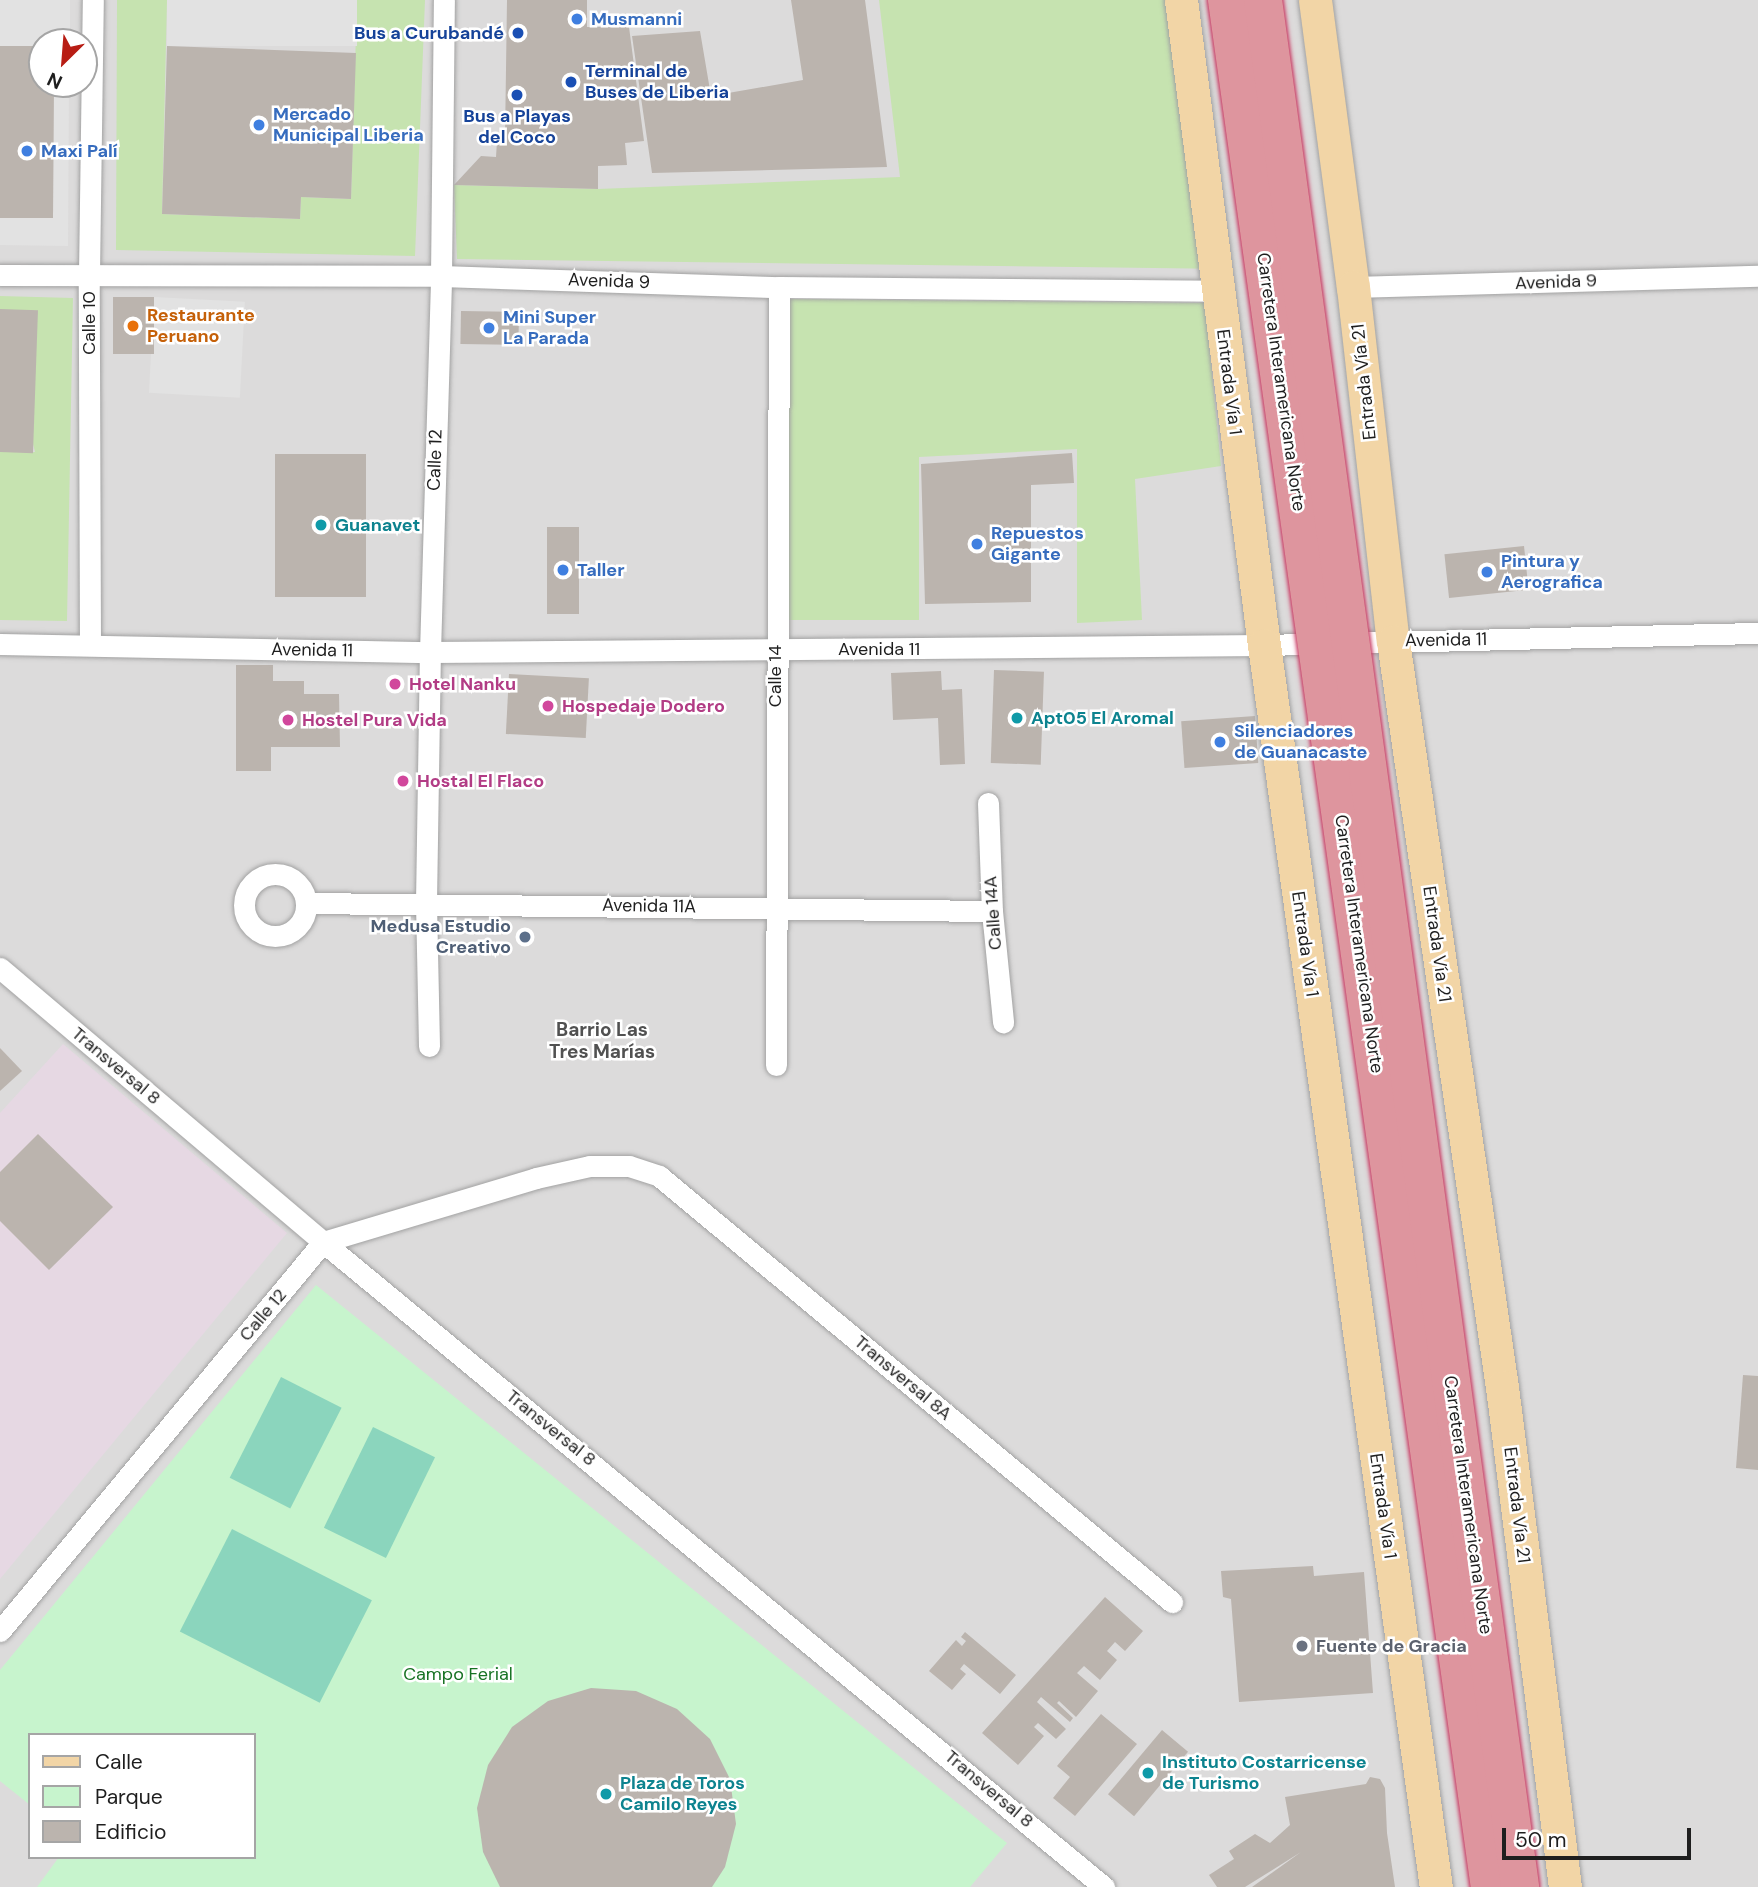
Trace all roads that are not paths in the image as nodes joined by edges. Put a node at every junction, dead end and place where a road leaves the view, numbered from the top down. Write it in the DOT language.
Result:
graph roads {
  1 [pos="93,0"];
  2 [pos="444,0"];
  3 [pos="1181,0"];
  4 [pos="1227,0"];
  5 [pos="1263,0"];
  6 [pos="1315,0"];
  7 [pos="89,274"];
  8 [pos="0,275"];
  9 [pos="441,276"];
  10 [pos="1758,276"];
  11 [pos="779,287"];
  12 [pos="1353,287"];
  13 [pos="1217,291"];
  14 [pos="1758,633"];
  15 [pos="1393,642"];
  16 [pos="0,644"];
  17 [pos="90,645"];
  18 [pos="1264,645"];
  19 [pos="775,650"];
  20 [pos="430,653"];
  21 [pos="988,803"];
  22 [pos="307,903"];
  23 [pos="426,903"];
  24 [pos="777,907"];
  25 [pos="992,911"];
  26 [pos="0,968"];
  27 [pos="1003,1022"];
  28 [pos="429,1046"];
  29 [pos="776,1065"];
  30 [pos="323,1242"];
  31 [pos="1172,1602"];
  32 [pos="0,1632"];
  33 [pos="1104,1887"];
  34 [pos="1436,1887"];
  35 [pos="1490,1887"];
  36 [pos="1520,1887"];
  37 [pos="1565,1887"];
  1 -- 7 [label="street, Calle 10"];
  2 -- 9 [label="street, Calle 12"];
  3 -- 13 [label="main road, Entrada Vía 1"];
  4 -- 35 [label="highway, Carretera Interamericana Norte, bridge"];
  5 -- 36 [label="highway, Carretera Interamericana Norte, bridge"];
  6 -- 12 [label="main road, Entrada Vía 21"];
  7 -- 8 [label="street, Avenida 9"];
  7 -- 9 [label="street, Avenida 9"];
  7 -- 17 [label="street, Calle 10"];
  9 -- 11 [label="street, Avenida 9"];
  9 -- 20 [label="street, Calle 12"];
  10 -- 12 [label="street, Avenida 9"];
  11 -- 13 [label="street, Avenida 9"];
  11 -- 19 [label="street, Calle 14"];
  12 -- 15 [label="main road, Entrada Vía 21"];
  13 -- 18 [label="main road, Entrada Vía 1"];
  14 -- 15 [label="street, Avenida 11"];
  15 -- 18 [label="street, Avenida 11"];
  15 -- 37 [label="main road, Entrada Vía 21"];
  16 -- 17 [label="street, Avenida 11"];
  17 -- 20 [label="street, Avenida 11"];
  18 -- 19 [label="street, Avenida 11"];
  18 -- 34 [label="main road, Entrada Vía 1"];
  19 -- 20 [label="street, Avenida 11"];
  19 -- 24 [label="street, Calle 14"];
  20 -- 23 [label="street, Calle 12"];
  21 -- 25 [label="street, Calle 14A"];
  22 -- 23 [label="street, Avenida 11A"];
  23 -- 24 [label="street, Avenida 11A"];
  23 -- 28 [label="street, Calle 12"];
  24 -- 25 [label="street, Avenida 11A"];
  24 -- 29 [label="street, Calle 14"];
  25 -- 27 [label="street, Calle 14A"];
  26 -- 30 [label="street, Transversal 8"];
  30 -- 31 [label="street, Transversal 8A"];
  30 -- 32 [label="street, Calle 12"];
  30 -- 33 [label="street, Transversal 8"];
}
